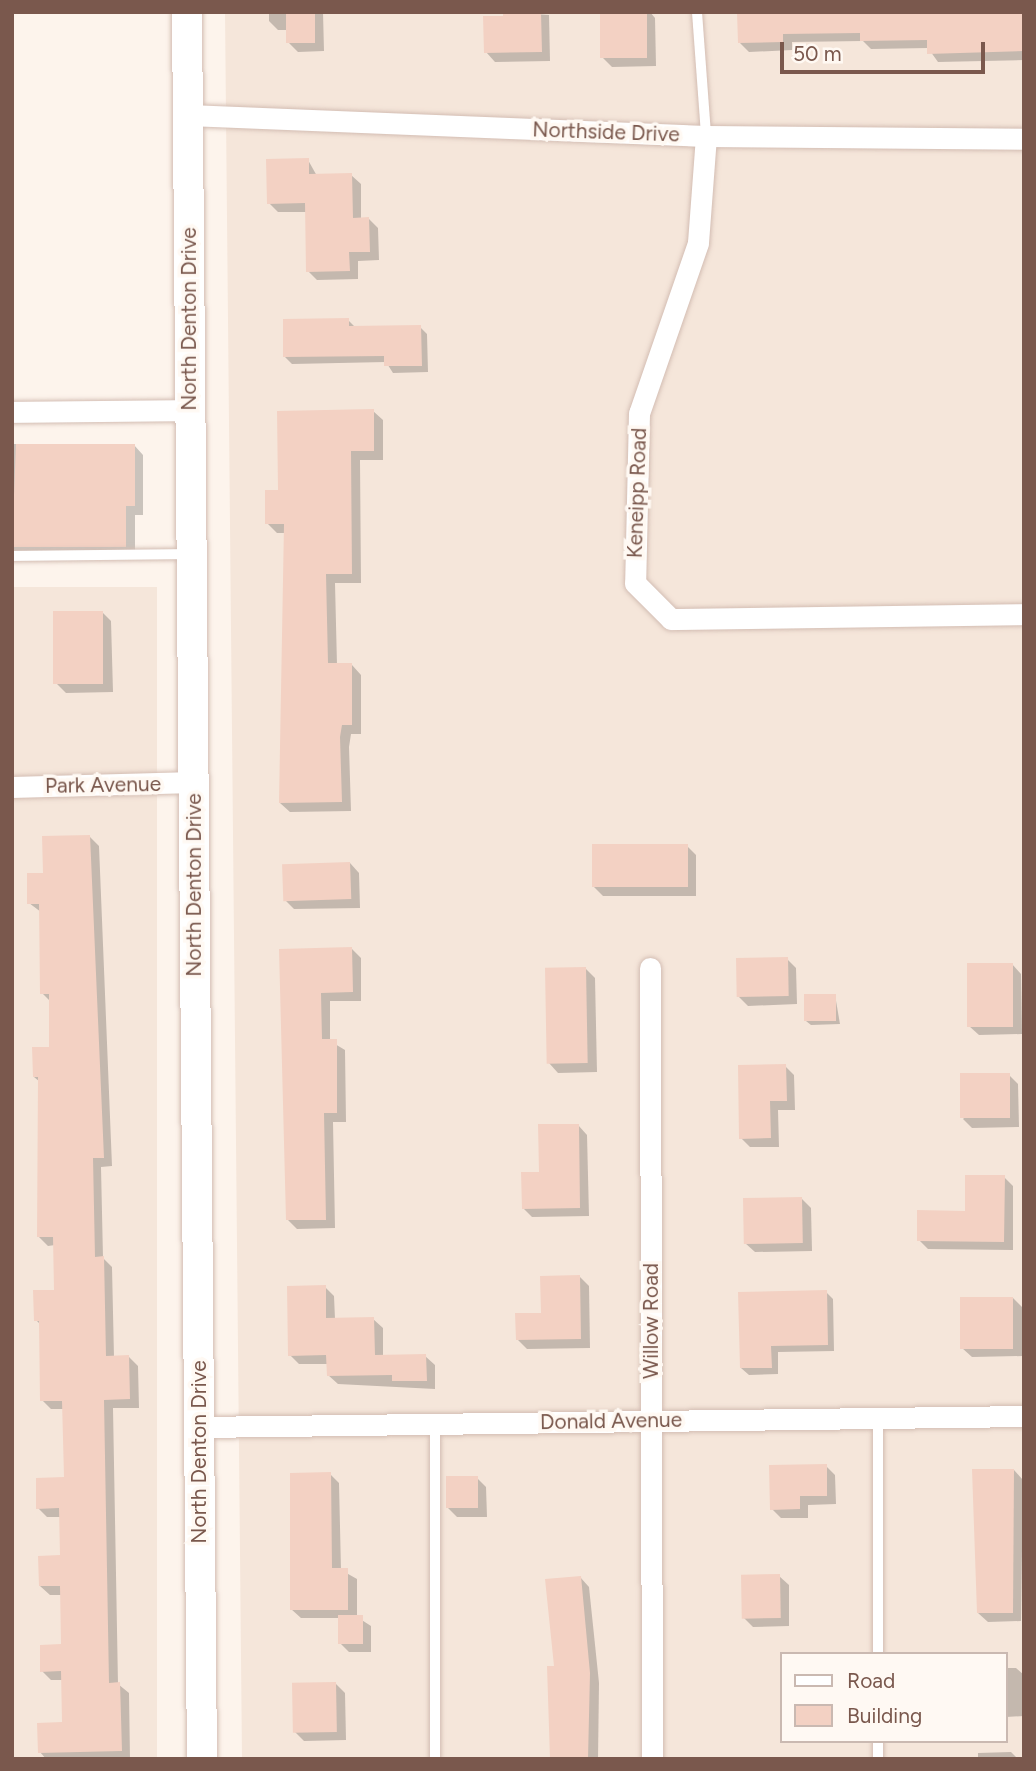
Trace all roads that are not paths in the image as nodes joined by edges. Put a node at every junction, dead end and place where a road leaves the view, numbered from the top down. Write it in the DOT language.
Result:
graph roads {
  1 [pos="187,12"];
  2 [pos="697,12"];
  3 [pos="188,115"];
  4 [pos="706,136"];
  5 [pos="1024,139"];
  6 [pos="190,410"];
  7 [pos="12,412"];
  8 [pos="191,554"];
  9 [pos="12,556"];
  10 [pos="1024,614"];
  11 [pos="194,782"];
  12 [pos="12,787"];
  13 [pos="650,968"];
  14 [pos="1024,1416"];
  15 [pos="878,1418"];
  16 [pos="651,1421"];
  17 [pos="435,1424"];
  18 [pos="199,1427"];
  19 [pos="878,1652"];
  20 [pos="202,1759"];
  21 [pos="435,1759"];
  22 [pos="652,1759"];
  1 -- 3 [label="street, North Denton Drive"];
  2 -- 4 [label="lane"];
  3 -- 4 [label="street, Northside Drive"];
  3 -- 6 [label="street, North Denton Drive"];
  4 -- 5 [label="street, Northside Drive"];
  4 -- 10 [label="street, Keneipp Road"];
  6 -- 7 [label="street"];
  6 -- 8 [label="street, North Denton Drive"];
  8 -- 9 [label="lane"];
  8 -- 11 [label="street, North Denton Drive"];
  11 -- 12 [label="street, Park Avenue"];
  11 -- 18 [label="street, North Denton Drive"];
  13 -- 16 [label="street, Willow Road"];
  14 -- 15 [label="street, Donald Avenue"];
  15 -- 16 [label="street, Donald Avenue"];
  15 -- 19 [label="lane"];
  16 -- 17 [label="street, Donald Avenue"];
  16 -- 22 [label="street, Willow Road"];
  17 -- 18 [label="street, Donald Avenue"];
  17 -- 21 [label="lane"];
  18 -- 20 [label="street, North Denton Drive"];
}
